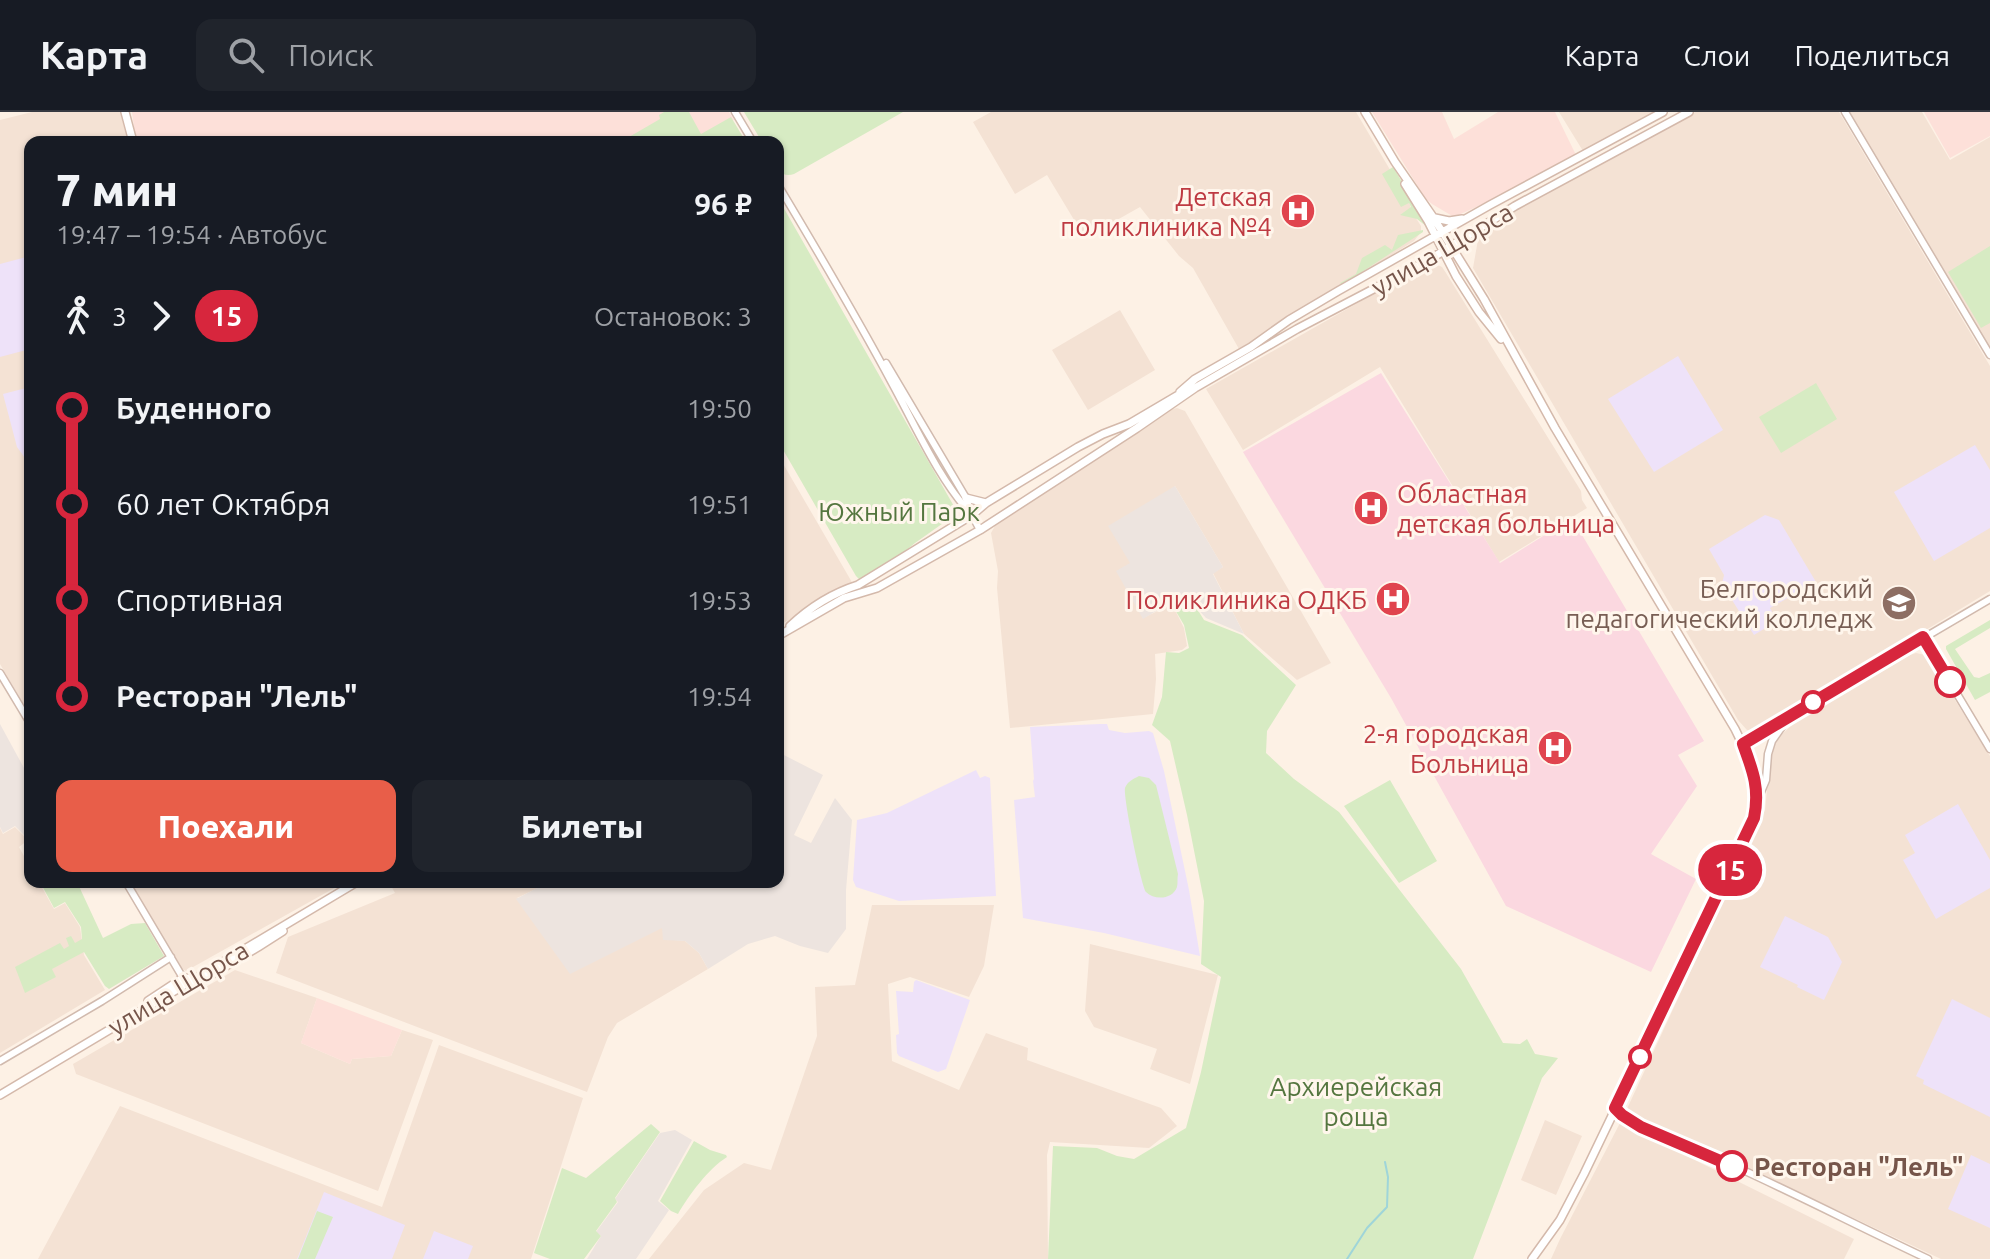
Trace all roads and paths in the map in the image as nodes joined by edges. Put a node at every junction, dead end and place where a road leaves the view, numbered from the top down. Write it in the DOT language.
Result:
graph roads {
  1 [pos="125,112"];
  2 [pos="735,112"];
  3 [pos="1365,112"];
  4 [pos="1663,112"];
  5 [pos="1689,112"];
  6 [pos="1845,112"];
  7 [pos="131,136"];
  8 [pos="749,136"];
  9 [pos="1395,162"];
  10 [pos="784,195"];
  11 [pos="1474,216"];
  12 [pos="1433,217"];
  13 [pos="1439,235"];
  14 [pos="1467,237"];
  15 [pos="1451,247"];
  16 [pos="1443,252"];
  17 [pos="1420,264"];
  18 [pos="1464,264"];
  19 [pos="1450,265"];
  20 [pos="864,331"];
  21 [pos="1513,353"];
  22 [pos="1990,355"];
  23 [pos="1181,396"];
  24 [pos="1192,401"];
  25 [pos="966,498"];
  26 [pos="986,503"];
  27 [pos="972,515"];
  28 [pos="980,530"];
  29 [pos="1990,599"];
  30 [pos="784,631"];
  31 [pos="784,633"];
  32 [pos="1923,637"];
  33 [pos="0,673"];
  34 [pos="24,713"];
  35 [pos="1791,715"];
  36 [pos="1743,744"];
  37 [pos="1990,749"];
  38 [pos="1758,799"];
  39 [pos="130,888"];
  40 [pos="347,888"];
  41 [pos="299,916"];
  42 [pos="173,960"];
  43 [pos="187,980"];
  44 [pos="0,1061"];
  45 [pos="0,1095"];
  46 [pos="1615,1108"];
  47 [pos="1532,1259"];
  48 [pos="1928,1259"];
  1 -- 7 [label="main road"];
  2 -- 8 [label="street"];
  3 -- 9 [label="main road"];
  4 -- 11 [label="main road, улица Щорса"];
  5 -- 14 [label="main road, улица Щорса"];
  6 -- 22 [label="street"];
  9 -- 12 [label="main road"];
  9 -- 13 [label="main road"];
  10 -- 20 [label="street"];
  11 -- 12 [label="main road"];
  11 -- 13 [label="main road, улица Щорса"];
  12 -- 13 [label="main road"];
  13 -- 15 [label="main road"];
  13 -- 16 [label="main road"];
  13 -- 23 [label="main road, улица Щорса"];
  14 -- 15 [label="main road, улица Щорса"];
  14 -- 18 [label="main road"];
  15 -- 16 [label="main road, улица Щорса"];
  15 -- 18 [label="main road"];
  16 -- 17 [label="main road, улица Щорса"];
  16 -- 19 [label="main road"];
  17 -- 19 [label="main road"];
  17 -- 23 [label="main road, улица Щорса"];
  18 -- 21 [label="main road"];
  19 -- 21 [label="main road"];
  20 -- 25 [label="street"];
  20 -- 27 [label="street"];
  21 -- 36 [label="main road"];
  23 -- 24 [label="main road"];
  23 -- 26 [label="main road, улица Щорса"];
  23 -- 28 [label="main road"];
  25 -- 26 [label="main road"];
  25 -- 27 [label="street"];
  26 -- 27 [label="main road, улица Щорса"];
  27 -- 28 [label="street"];
  27 -- 30 [label="main road, улица Щорса"];
  28 -- 31 [label="main road"];
  29 -- 32 [label="street"];
  32 -- 35 [label="street"];
  32 -- 37 [label="street"];
  33 -- 34 [label="street"];
  35 -- 36 [label="street"];
  35 -- 38 [label="street"];
  36 -- 38 [label="main road"];
  38 -- 46 [label="main road"];
  39 -- 42 [label="street"];
  40 -- 41 [label="main road, улица Щорса"];
  41 -- 43 [label="main road, улица Щорса"];
  41 -- 43 [label="main road"];
  42 -- 43 [label="street"];
  42 -- 44 [label="street"];
  43 -- 45 [label="main road, улица Щорса"];
  46 -- 47 [label="main road"];
  46 -- 48 [label="street"];
}
